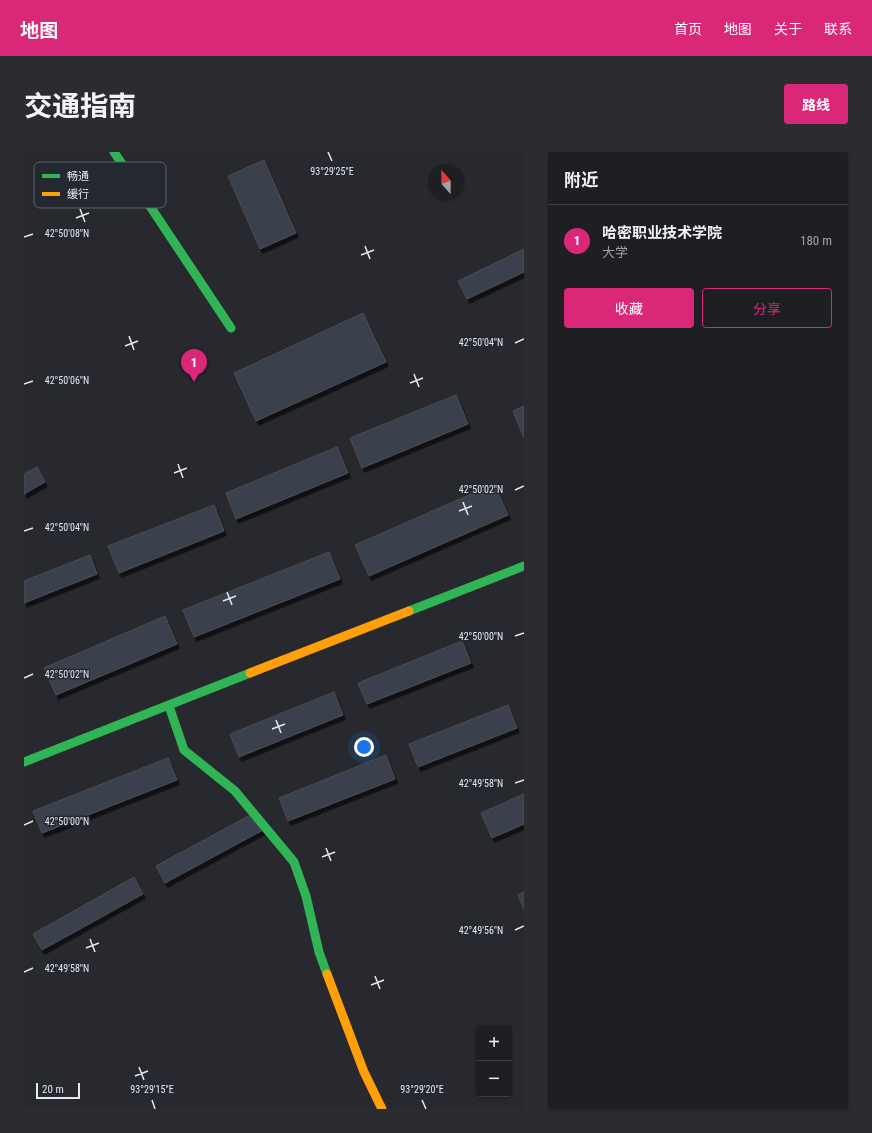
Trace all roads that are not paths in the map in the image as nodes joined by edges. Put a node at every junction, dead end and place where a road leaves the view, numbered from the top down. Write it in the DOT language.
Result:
graph roads {
  1 [pos="114,152"];
  2 [pos="121,162"];
  3 [pos="151,208"];
  4 [pos="231,328"];
  5 [pos="524,566"];
  6 [pos="169,706"];
  7 [pos="24,762"];
  8 [pos="382,1109"];
  1 -- 2 [label="street"];
  3 -- 4 [label="street"];
  5 -- 6 [label="street"];
  6 -- 7 [label="street"];
  6 -- 8 [label="street"];
}
